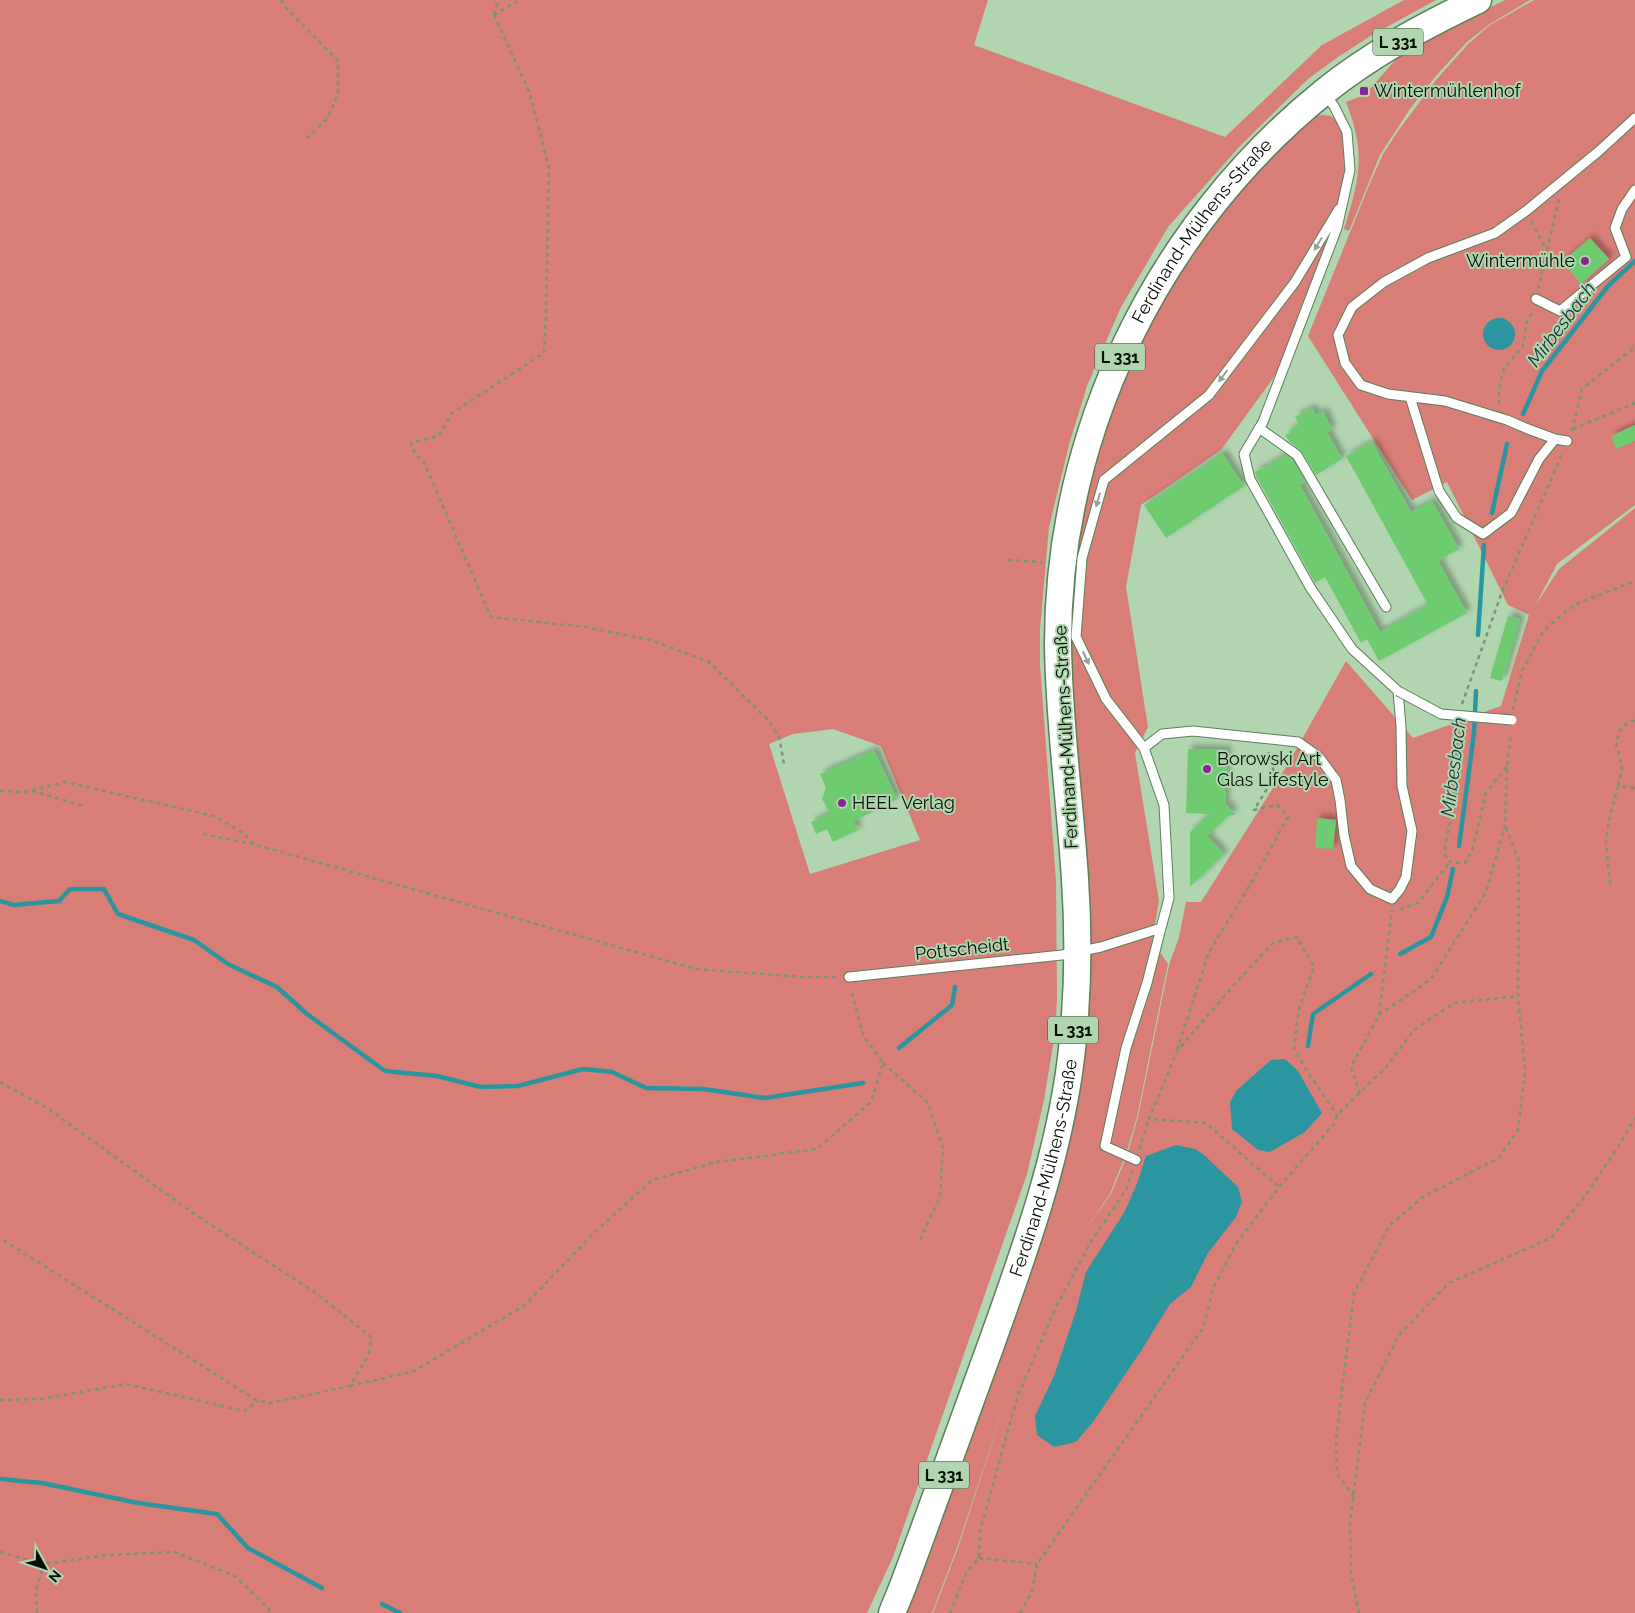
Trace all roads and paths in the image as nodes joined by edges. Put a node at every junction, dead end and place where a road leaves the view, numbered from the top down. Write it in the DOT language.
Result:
graph roads {
  1 [pos="281,0"];
  2 [pos="498,0"];
  3 [pos="520,0"];
  4 [pos="1478,0"];
  5 [pos="494,15"];
  6 [pos="1323,93"];
  7 [pos="1635,118"];
  8 [pos="306,139"];
  9 [pos="1635,190"];
  10 [pos="1343,202"];
  11 [pos="1526,211"];
  12 [pos="1547,250"];
  13 [pos="1536,299"];
  14 [pos="1635,347"];
  15 [pos="1410,397"];
  16 [pos="1635,403"];
  17 [pos="1259,428"];
  18 [pos="1573,429"];
  19 [pos="1555,439"];
  20 [pos="1567,441"];
  21 [pos="1008,560"];
  22 [pos="1064,563"];
  23 [pos="1635,581"];
  24 [pos="1386,607"];
  25 [pos="1398,691"];
  26 [pos="1460,709"];
  27 [pos="1512,720"];
  28 [pos="1635,721"];
  29 [pos="1458,725"];
  30 [pos="1264,738"];
  31 [pos="1144,748"];
  32 [pos="784,764"];
  33 [pos="1507,766"];
  34 [pos="1618,786"];
  35 [pos="1635,788"];
  36 [pos="31,790"];
  37 [pos="0,791"];
  38 [pos="84,806"];
  39 [pos="1505,825"];
  40 [pos="203,834"];
  41 [pos="253,844"];
  42 [pos="1450,862"];
  43 [pos="1610,884"];
  44 [pos="1161,928"];
  45 [pos="1077,952"];
  46 [pos="850,977"];
  47 [pos="1518,996"];
  48 [pos="1379,1015"];
  49 [pos="1177,1051"];
  50 [pos="884,1062"];
  51 [pos="0,1082"];
  52 [pos="1360,1094"];
  53 [pos="1337,1116"];
  54 [pos="1635,1118"];
  55 [pos="1148,1119"];
  56 [pos="1136,1160"];
  57 [pos="1278,1187"];
  58 [pos="0,1238"];
  59 [pos="919,1242"];
  60 [pos="350,1386"];
  61 [pos="0,1400"];
  62 [pos="258,1400"];
  63 [pos="1354,1497"];
  64 [pos="0,1552"];
  65 [pos="979,1558"];
  66 [pos="44,1564"];
  67 [pos="1037,1564"];
  68 [pos="37,1613"];
  69 [pos="273,1613"];
  70 [pos="892,1613"];
  71 [pos="950,1613"];
  72 [pos="1020,1613"];
  73 [pos="1359,1613"];
  1 -- 8 [label="path"];
  2 -- 5 [label="path"];
  3 -- 5 [label="path"];
  4 -- 6 [label="main road, Ferdinand-Mülhens-Straße / L 331"];
  5 -- 32 [label="path"];
  6 -- 10 [label="lane"];
  6 -- 22 [label="main road, Ferdinand-Mülhens-Straße / L 331"];
  7 -- 11 [label="lane"];
  9 -- 13 [label="lane"];
  10 -- 17 [label="lane"];
  10 -- 31 [label="lane, one-way"];
  11 -- 12 [label="path"];
  11 -- 15 [label="lane"];
  14 -- 18 [label="path"];
  15 -- 19 [label="lane"];
  15 -- 19 [label="lane"];
  16 -- 18 [label="path"];
  17 -- 24 [label="lane"];
  17 -- 25 [label="lane"];
  18 -- 20 [label="path"];
  19 -- 20 [label="lane"];
  20 -- 26 [label="path"];
  21 -- 22 [label="path"];
  22 -- 45 [label="main road, Ferdinand-Mülhens-Straße / L 331"];
  23 -- 27 [label="path"];
  25 -- 27 [label="lane, bridge"];
  25 -- 30 [label="lane"];
  27 -- 33 [label="path"];
  28 -- 34 [label="path"];
  29 -- 42 [label="path"];
  30 -- 31 [label="lane"];
  30 -- 49 [label="path"];
  31 -- 44 [label="lane"];
  33 -- 39 [label="path"];
  33 -- 42 [label="path"];
  34 -- 35 [label="path"];
  34 -- 43 [label="path"];
  36 -- 37 [label="path"];
  36 -- 38 [label="path"];
  36 -- 41 [label="path"];
  39 -- 47 [label="path"];
  39 -- 48 [label="path"];
  40 -- 41 [label="path"];
  41 -- 46 [label="path"];
  42 -- 48 [label="path"];
  44 -- 45 [label="lane, Pottscheidt"];
  44 -- 56 [label="lane"];
  45 -- 46 [label="lane, Pottscheidt"];
  45 -- 70 [label="main road, Ferdinand-Mülhens-Straße / L 331"];
  46 -- 50 [label="path"];
  47 -- 52 [label="path"];
  47 -- 63 [label="path"];
  48 -- 52 [label="path"];
  49 -- 53 [label="path"];
  49 -- 55 [label="path"];
  50 -- 59 [label="path"];
  50 -- 60 [label="path"];
  51 -- 60 [label="path"];
  52 -- 53 [label="path"];
  53 -- 57 [label="path"];
  54 -- 63 [label="path"];
  55 -- 56 [label="path"];
  55 -- 57 [label="path"];
  56 -- 65 [label="path"];
  57 -- 67 [label="path"];
  58 -- 62 [label="path"];
  60 -- 62 [label="path"];
  61 -- 62 [label="path"];
  63 -- 73 [label="path"];
  64 -- 66 [label="path"];
  65 -- 67 [label="path"];
  65 -- 71 [label="path"];
  66 -- 68 [label="path"];
  66 -- 69 [label="path"];
  67 -- 72 [label="path"];
}
